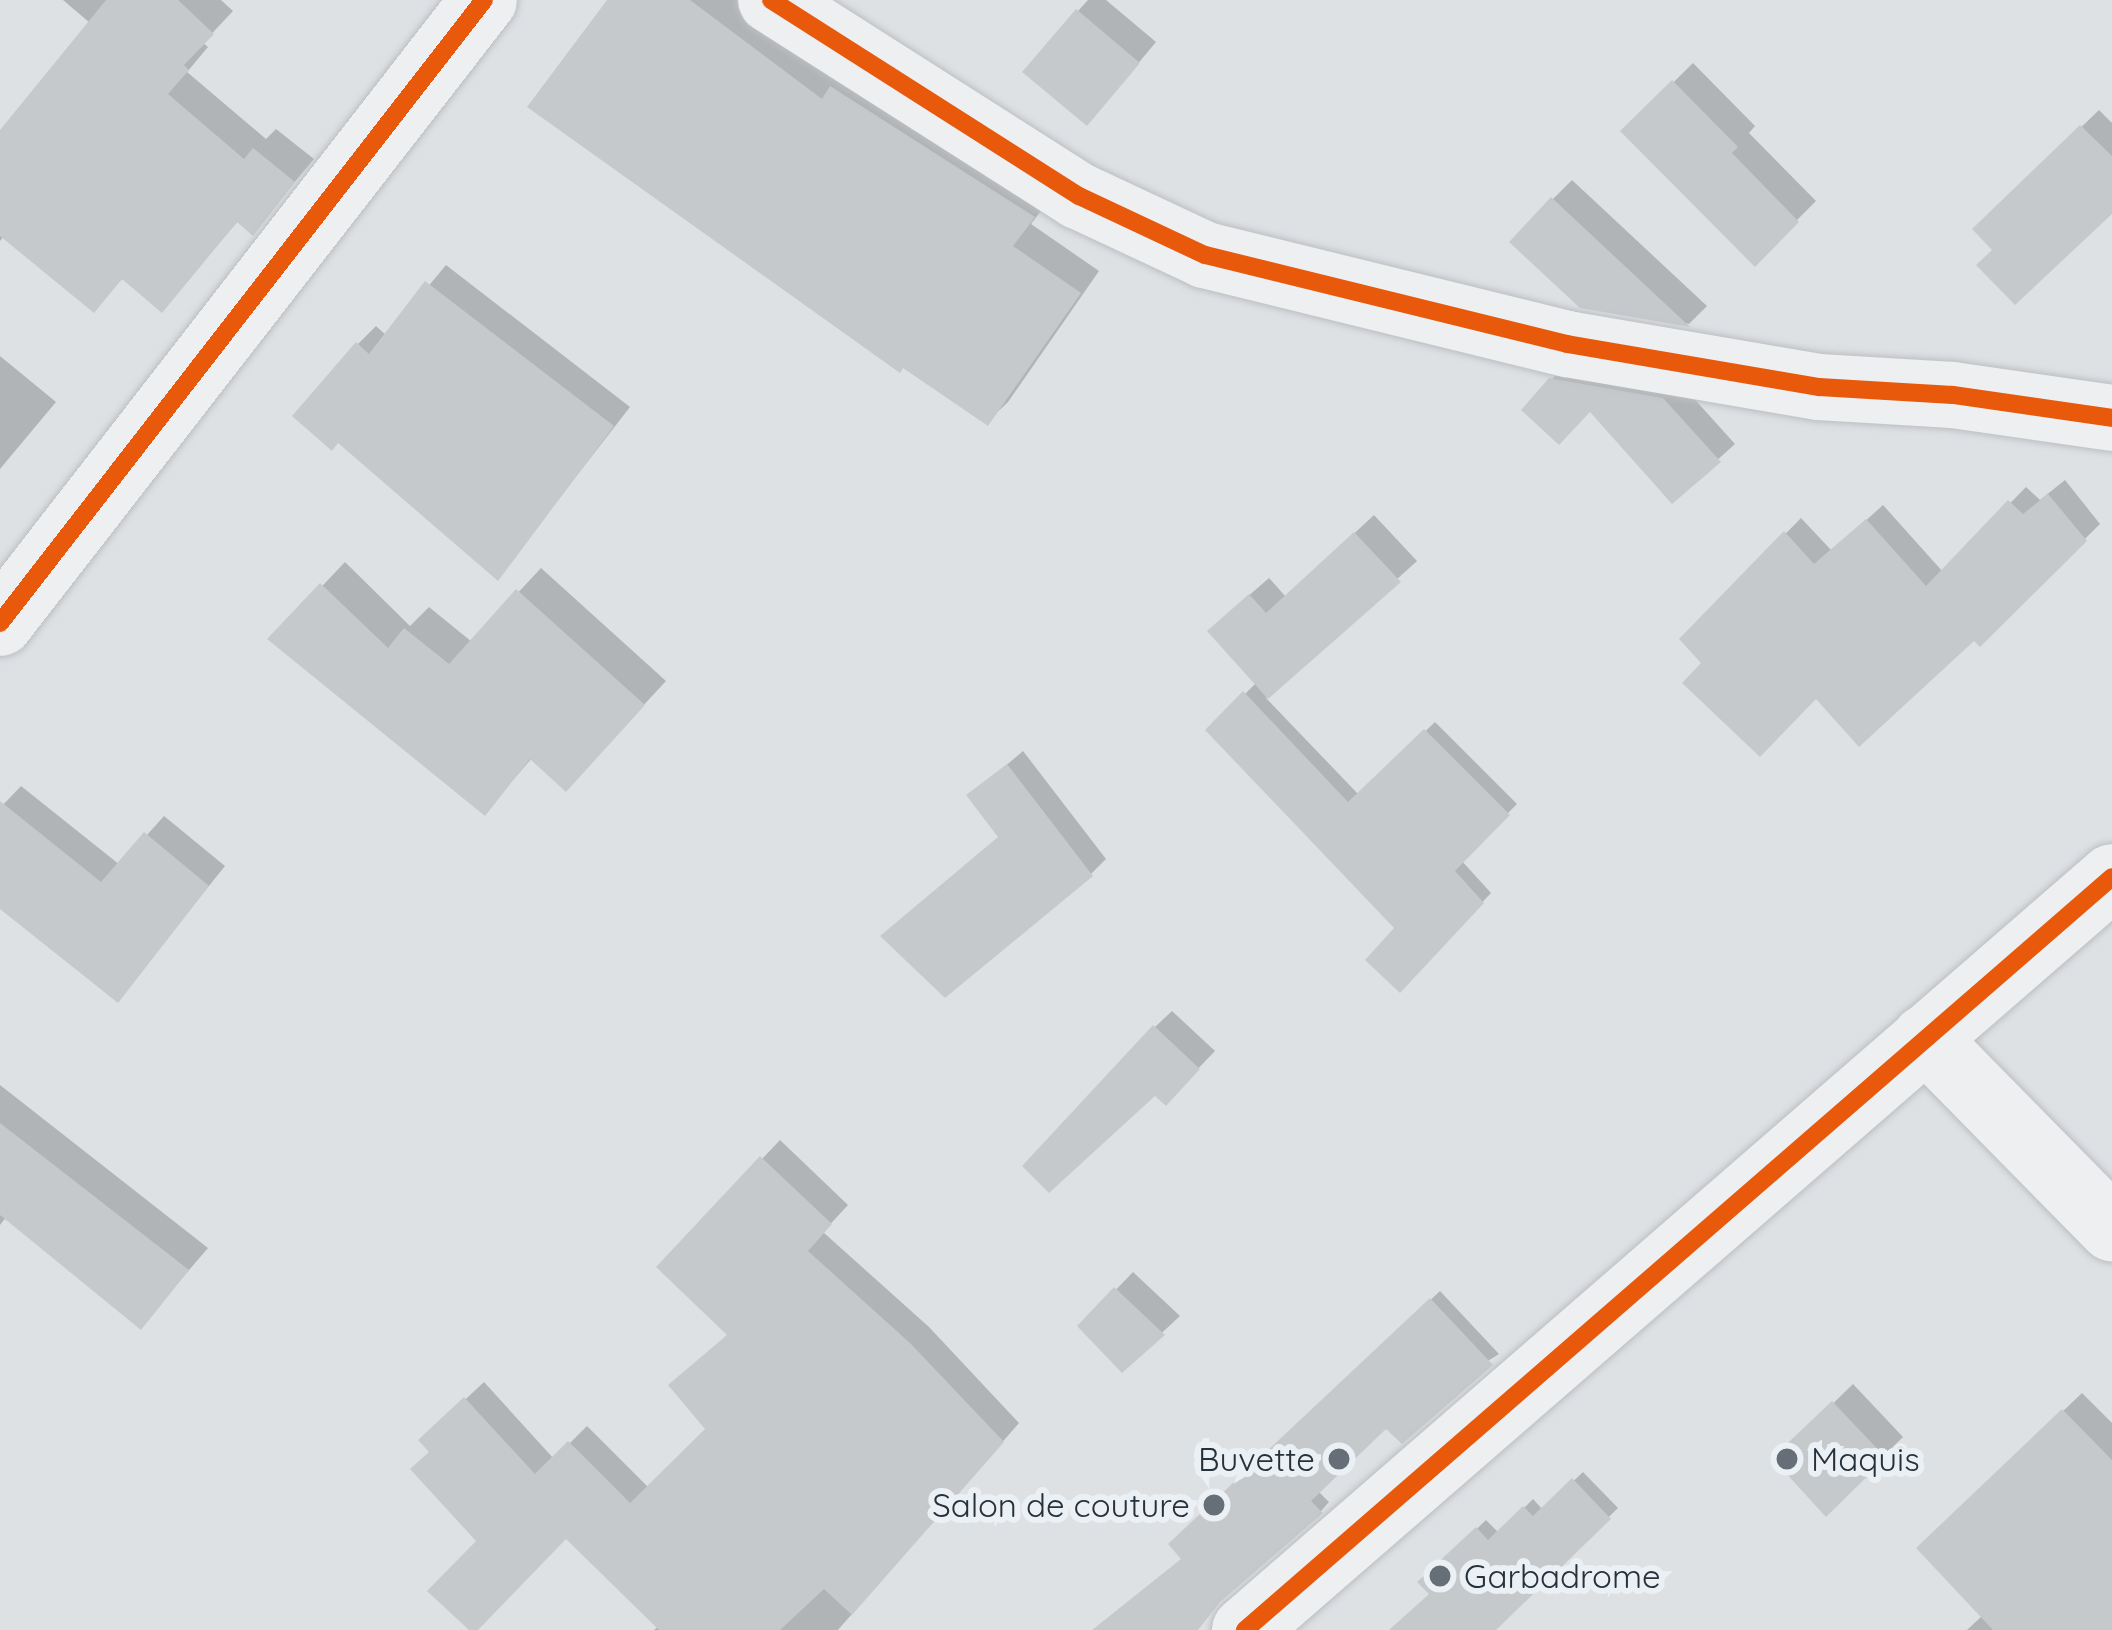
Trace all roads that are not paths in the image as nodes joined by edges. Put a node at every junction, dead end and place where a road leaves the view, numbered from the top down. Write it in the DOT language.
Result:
graph roads {
  1 [pos="484,0"];
  2 [pos="771,0"];
  3 [pos="2112,418"];
  4 [pos="0,623"];
  5 [pos="2112,877"];
  6 [pos="1924,1038"];
  7 [pos="2112,1228"];
  8 [pos="1267,1629"];
  1 -- 4 [label="street"];
  2 -- 3 [label="street"];
  5 -- 6 [label="street"];
  6 -- 7 [label="street"];
  6 -- 8 [label="street"];
}
